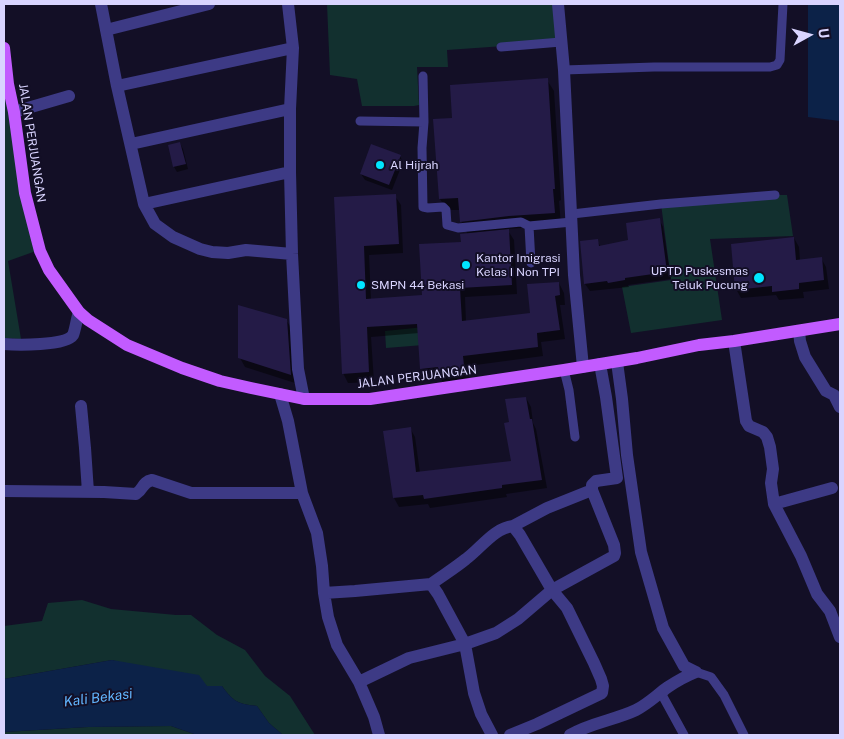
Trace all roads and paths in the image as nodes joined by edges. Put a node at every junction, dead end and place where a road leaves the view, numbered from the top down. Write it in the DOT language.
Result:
graph roads {
  1 [pos="101,4"];
  2 [pos="209,4"];
  3 [pos="288,4"];
  4 [pos="558,4"];
  5 [pos="782,4"];
  6 [pos="106,30"];
  7 [pos="561,42"];
  8 [pos="501,46"];
  9 [pos="4,48"];
  10 [pos="292,48"];
  11 [pos="564,70"];
  12 [pos="423,76"];
  13 [pos="118,86"];
  14 [pos="69,96"];
  15 [pos="290,109"];
  16 [pos="14,112"];
  17 [pos="360,121"];
  18 [pos="424,122"];
  19 [pos="131,144"];
  20 [pos="290,172"];
  21 [pos="774,195"];
  22 [pos="144,204"];
  23 [pos="572,218"];
  24 [pos="529,226"];
  25 [pos="292,254"];
  26 [pos="531,263"];
  27 [pos="78,312"];
  28 [pos="840,324"];
  29 [pos="799,331"];
  30 [pos="734,341"];
  31 [pos="4,344"];
  32 [pos="617,362"];
  33 [pos="600,364"];
  34 [pos="583,367"];
  35 [pos="564,370"];
  36 [pos="280,394"];
  37 [pos="304,399"];
  38 [pos="81,406"];
  39 [pos="840,407"];
  40 [pos="575,436"];
  41 [pos="832,488"];
  42 [pos="592,490"];
  43 [pos="4,491"];
  44 [pos="88,492"];
  45 [pos="302,493"];
  46 [pos="774,504"];
  47 [pos="513,526"];
  48 [pos="430,584"];
  49 [pos="552,590"];
  50 [pos="324,593"];
  51 [pos="840,637"];
  52 [pos="465,644"];
  53 [pos="696,672"];
  54 [pos="359,682"];
  55 [pos="662,693"];
  56 [pos="379,735"];
  57 [pos="492,735"];
  58 [pos="510,735"];
  59 [pos="570,735"];
  60 [pos="684,735"];
  61 [pos="744,735"];
  1 -- 6 [label="street"];
  2 -- 6 [label="street"];
  3 -- 10 [label="street"];
  4 -- 7 [label="street"];
  5 -- 11 [label="lane"];
  6 -- 13 [label="street"];
  7 -- 8 [label="lane"];
  7 -- 11 [label="street"];
  9 -- 16 [label="main road, JALAN PERJUANGAN"];
  10 -- 13 [label="street"];
  10 -- 15 [label="street"];
  11 -- 23 [label="street"];
  12 -- 18 [label="lane"];
  13 -- 19 [label="street"];
  14 -- 16 [label="street"];
  15 -- 19 [label="street"];
  15 -- 20 [label="street"];
  16 -- 27 [label="main road, JALAN PERJUANGAN"];
  17 -- 18 [label="lane"];
  18 -- 24 [label="lane"];
  19 -- 22 [label="street"];
  20 -- 22 [label="street"];
  20 -- 25 [label="street"];
  21 -- 23 [label="lane"];
  22 -- 25 [label="street"];
  23 -- 24 [label="lane"];
  23 -- 34 [label="street"];
  24 -- 26 [label="lane"];
  25 -- 37 [label="street"];
  27 -- 31 [label="street"];
  27 -- 36 [label="main road, JALAN PERJUANGAN"];
  28 -- 29 [label="main road, JALAN PERJUANGAN"];
  29 -- 30 [label="main road, JALAN PERJUANGAN"];
  29 -- 39 [label="street"];
  30 -- 32 [label="main road, JALAN PERJUANGAN"];
  30 -- 46 [label="street"];
  32 -- 33 [label="main road, JALAN PERJUANGAN"];
  32 -- 53 [label="street"];
  33 -- 34 [label="main road, JALAN PERJUANGAN"];
  33 -- 42 [label="street"];
  34 -- 35 [label="main road, JALAN PERJUANGAN"];
  35 -- 37 [label="main road, JALAN PERJUANGAN"];
  35 -- 40 [label="lane"];
  36 -- 37 [label="main road, JALAN PERJUANGAN"];
  36 -- 45 [label="street"];
  38 -- 44 [label="street"];
  41 -- 46 [label="street"];
  42 -- 47 [label="street"];
  42 -- 49 [label="street"];
  43 -- 44 [label="street"];
  44 -- 45 [label="street"];
  45 -- 50 [label="street"];
  46 -- 51 [label="street"];
  47 -- 48 [label="street"];
  47 -- 49 [label="street"];
  48 -- 50 [label="street"];
  48 -- 52 [label="street"];
  49 -- 52 [label="street"];
  49 -- 58 [label="street"];
  50 -- 54 [label="street"];
  52 -- 54 [label="street"];
  52 -- 57 [label="street"];
  53 -- 55 [label="street"];
  53 -- 61 [label="lane"];
  54 -- 56 [label="street"];
  55 -- 59 [label="street"];
  55 -- 60 [label="lane"];
}
